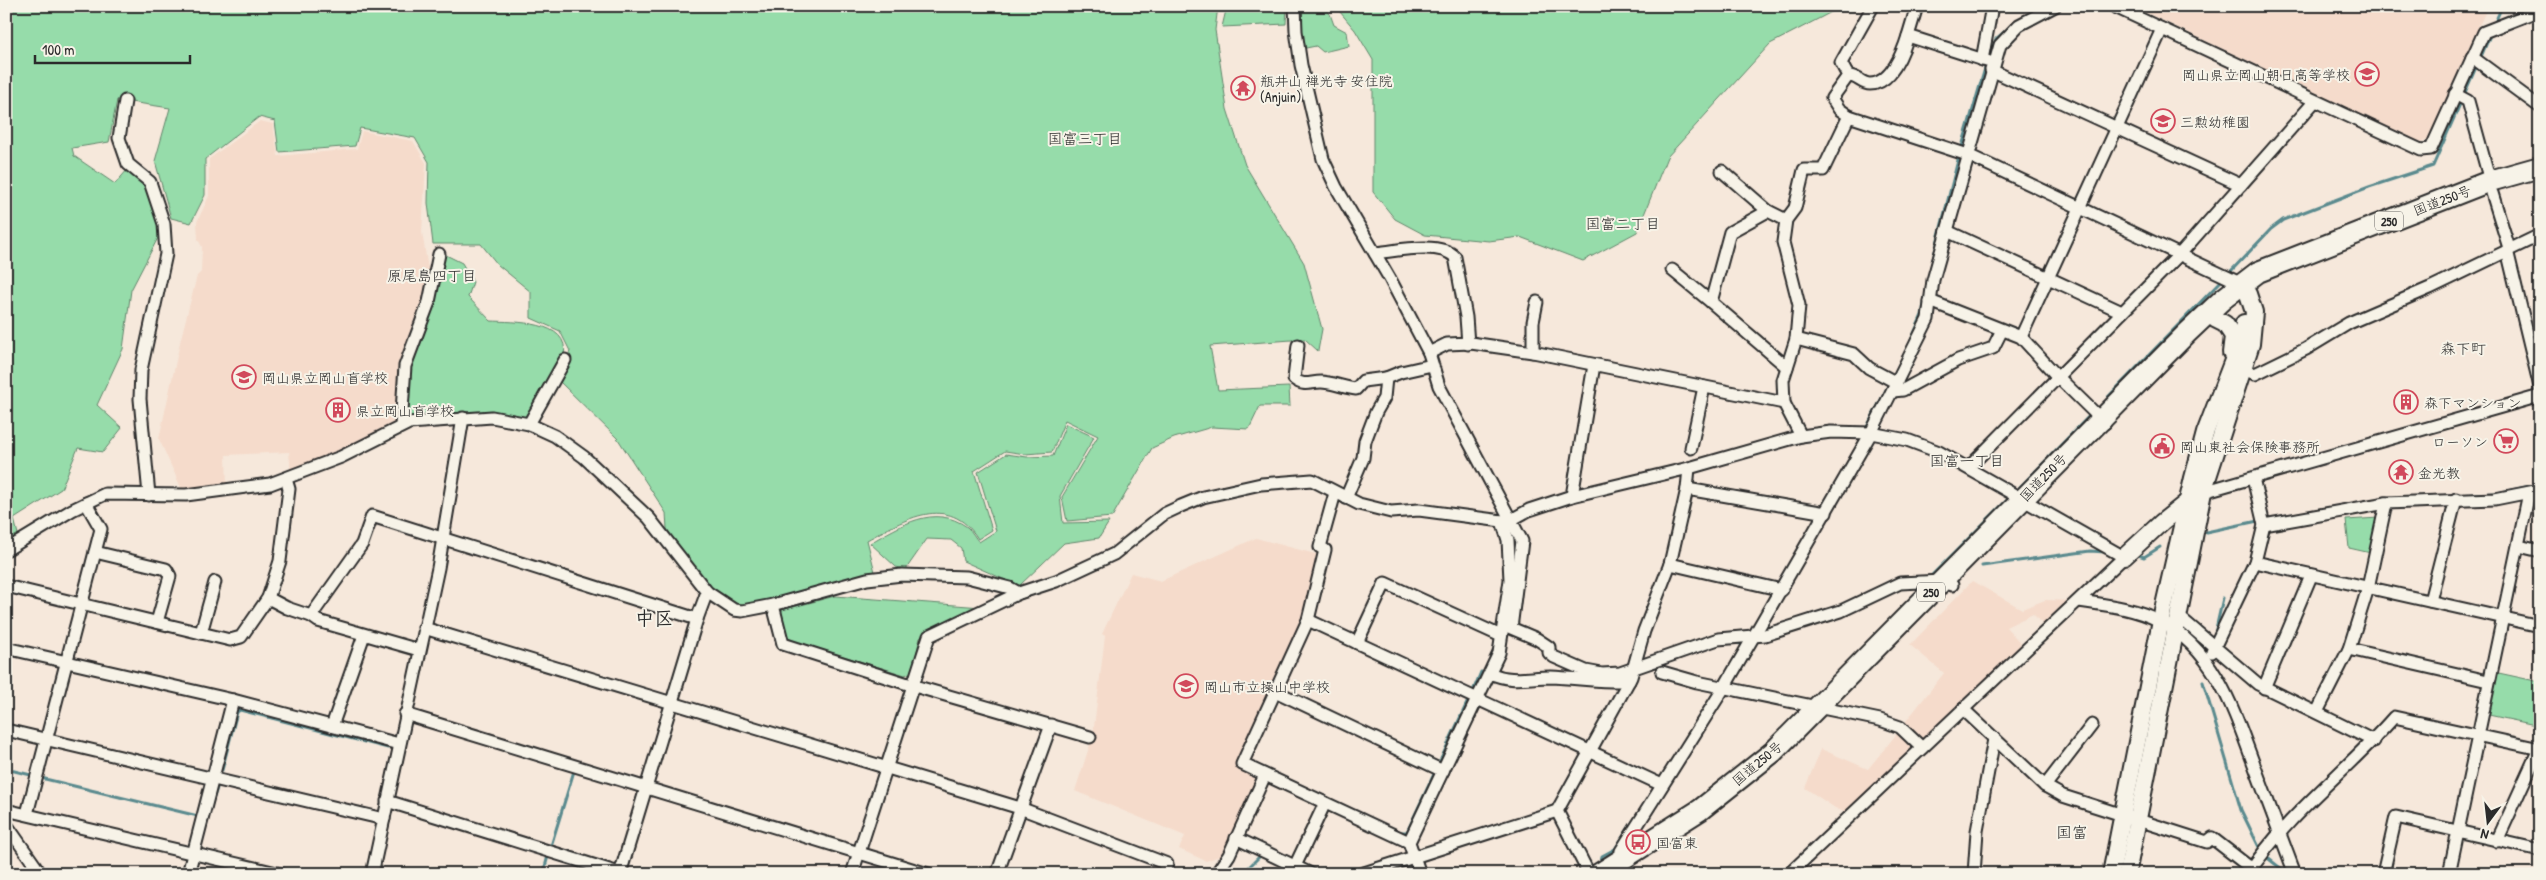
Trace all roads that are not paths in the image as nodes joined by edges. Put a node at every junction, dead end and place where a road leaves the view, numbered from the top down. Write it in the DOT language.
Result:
graph roads {
  1 [pos="1295,6"];
  2 [pos="1873,6"];
  3 [pos="1917,6"];
  4 [pos="1992,6"];
  5 [pos="2055,6"];
  6 [pos="2113,6"];
  7 [pos="2540,10"];
  8 [pos="2162,29"];
  9 [pos="1908,36"];
  10 [pos="2476,60"];
  11 [pos="1988,63"];
  12 [pos="1848,76"];
  13 [pos="2460,97"];
  14 [pos="2315,101"];
  15 [pos="125,102"];
  16 [pos="2540,107"];
  17 [pos="1849,116"];
  18 [pos="2117,126"];
  19 [pos="1963,153"];
  20 [pos="2540,166"];
  21 [pos="1722,171"];
  22 [pos="2540,179"];
  23 [pos="2241,185"];
  24 [pos="2491,187"];
  25 [pos="2081,208"];
  26 [pos="1768,211"];
  27 [pos="1786,220"];
  28 [pos="1947,231"];
  29 [pos="2540,235"];
  30 [pos="2508,249"];
  31 [pos="1375,253"];
  32 [pos="439,254"];
  33 [pos="2180,254"];
  34 [pos="1672,270"];
  35 [pos="2049,277"];
  36 [pos="2243,293"];
  37 [pos="1930,301"];
  38 [pos="1537,302"];
  39 [pos="1712,302"];
  40 [pos="2122,312"];
  41 [pos="2215,319"];
  42 [pos="2002,330"];
  43 [pos="1796,338"];
  44 [pos="2021,338"];
  45 [pos="1298,344"];
  46 [pos="1468,344"];
  47 [pos="1533,352"];
  48 [pos="1429,353"];
  49 [pos="565,360"];
  50 [pos="1432,365"];
  51 [pos="1594,365"];
  52 [pos="1787,367"];
  53 [pos="2243,369"];
  54 [pos="2057,376"];
  55 [pos="2226,377"];
  56 [pos="1386,378"];
  57 [pos="1893,383"];
  58 [pos="1704,387"];
  59 [pos="2540,387"];
  60 [pos="2540,396"];
  61 [pos="1784,404"];
  62 [pos="463,418"];
  63 [pos="2105,422"];
  64 [pos="529,424"];
  65 [pos="401,426"];
  66 [pos="1867,433"];
  67 [pos="1802,436"];
  68 [pos="1691,448"];
  69 [pos="1969,467"];
  70 [pos="1689,468"];
  71 [pos="2253,478"];
  72 [pos="286,479"];
  73 [pos="1687,490"];
  74 [pos="2534,492"];
  75 [pos="149,495"];
  76 [pos="1340,495"];
  77 [pos="1572,496"];
  78 [pos="2196,496"];
  79 [pos="2456,499"];
  80 [pos="2028,501"];
  81 [pos="86,503"];
  82 [pos="2386,503"];
  83 [pos="1822,512"];
  84 [pos="1507,520"];
  85 [pos="2264,525"];
  86 [pos="442,537"];
  87 [pos="2519,546"];
  88 [pos="6,550"];
  89 [pos="2540,550"];
  90 [pos="95,552"];
  91 [pos="2124,557"];
  92 [pos="2255,562"];
  93 [pos="1670,564"];
  94 [pos="2311,576"];
  95 [pos="215,582"];
  96 [pos="1947,583"];
  97 [pos="6,586"];
  98 [pos="2368,588"];
  99 [pos="1778,590"];
  100 [pos="707,592"];
  101 [pos="1020,593"];
  102 [pos="268,598"];
  103 [pos="2079,601"];
  104 [pos="2430,601"];
  105 [pos="82,604"];
  106 [pos="773,605"];
  107 [pos="311,616"];
  108 [pos="2502,617"];
  109 [pos="697,618"];
  110 [pos="1308,620"];
  111 [pos="157,622"];
  112 [pos="2171,622"];
  113 [pos="2540,626"];
  114 [pos="424,628"];
  115 [pos="202,633"];
  116 [pos="364,634"];
  117 [pos="1501,636"];
  118 [pos="1751,636"];
  119 [pos="1357,644"];
  120 [pos="2214,647"];
  121 [pos="6,648"];
  122 [pos="2349,649"];
  123 [pos="419,650"];
  124 [pos="66,662"];
  125 [pos="2209,664"];
  126 [pos="1662,672"];
  127 [pos="1490,673"];
  128 [pos="1631,674"];
  129 [pos="2488,681"];
  130 [pos="911,685"];
  131 [pos="1721,686"];
  132 [pos="2264,688"];
  133 [pos="1275,691"];
  134 [pos="1477,698"];
  135 [pos="233,700"];
  136 [pos="672,702"];
  137 [pos="1823,708"];
  138 [pos="1963,709"];
  139 [pos="2316,712"];
  140 [pos="406,714"];
  141 [pos="1051,725"];
  142 [pos="2092,725"];
  143 [pos="332,726"];
  144 [pos="6,730"];
  145 [pos="2478,735"];
  146 [pos="1090,737"];
  147 [pos="46,738"];
  148 [pos="1994,739"];
  149 [pos="2374,741"];
  150 [pos="399,744"];
  151 [pos="1922,748"];
  152 [pos="2539,749"];
  153 [pos="1589,750"];
  154 [pos="886,767"];
  155 [pos="1439,769"];
  156 [pos="1265,775"];
  157 [pos="214,778"];
  158 [pos="1659,783"];
  159 [pos="2045,786"];
  160 [pos="646,787"];
  161 [pos="387,801"];
  162 [pos="1325,803"];
  163 [pos="1020,808"];
  164 [pos="6,810"];
  165 [pos="1557,812"];
  166 [pos="27,814"];
  167 [pos="2130,817"];
  168 [pos="384,819"];
  169 [pos="6,824"];
  170 [pos="2279,832"];
  171 [pos="2458,832"];
  172 [pos="1236,838"];
  173 [pos="2498,841"];
  174 [pos="1409,842"];
  175 [pos="2540,850"];
  176 [pos="858,852"];
  177 [pos="193,854"];
  178 [pos="1414,856"];
  179 [pos="1625,865"];
  180 [pos="1295,866"];
  181 [pos="2250,871"];
  182 [pos="42,874"];
  183 [pos="188,874"];
  184 [pos="281,874"];
  185 [pos="372,874"];
  186 [pos="620,874"];
  187 [pos="852,874"];
  188 [pos="928,874"];
  189 [pos="997,874"];
  190 [pos="1163,874"];
  191 [pos="1216,874"];
  192 [pos="1311,874"];
  193 [pos="1361,874"];
  194 [pos="1420,874"];
  195 [pos="1589,874"];
  196 [pos="1599,874"];
  197 [pos="1789,874"];
  198 [pos="1974,874"];
  199 [pos="2111,874"];
  200 [pos="2127,874"];
  201 [pos="2295,874"];
  202 [pos="2383,874"];
  203 [pos="2449,874"];
  1 -- 31 [label="street"];
  2 -- 12 [label="street"];
  3 -- 9 [label="street"];
  4 -- 11 [label="street"];
  5 -- 11 [label="street"];
  6 -- 8 [label="street"];
  7 -- 10 [label="street"];
  8 -- 14 [label="street"];
  8 -- 18 [label="street"];
  9 -- 11 [label="street"];
  9 -- 12 [label="street"];
  10 -- 13 [label="street"];
  10 -- 16 [label="street"];
  11 -- 18 [label="street"];
  11 -- 19 [label="street"];
  12 -- 17 [label="street"];
  13 -- 14 [label="street"];
  13 -- 24 [label="street"];
  14 -- 23 [label="street"];
  15 -- 75 [label="street"];
  17 -- 19 [label="street"];
  17 -- 27 [label="street"];
  18 -- 23 [label="street"];
  18 -- 25 [label="street"];
  19 -- 25 [label="street"];
  19 -- 28 [label="street"];
  20 -- 24 [label="highway, 国道250号 / 250"];
  21 -- 26 [label="street"];
  22 -- 24 [label="highway, 国道250号 / 250"];
  23 -- 33 [label="street"];
  24 -- 30 [label="street"];
  24 -- 36 [label="highway, 国道250号 / 250"];
  25 -- 33 [label="street"];
  25 -- 35 [label="street"];
  26 -- 27 [label="street"];
  26 -- 39 [label="street"];
  27 -- 43 [label="street"];
  28 -- 35 [label="street"];
  28 -- 37 [label="street"];
  29 -- 30 [label="street"];
  30 -- 53 [label="street"];
  30 -- 59 [label="street"];
  31 -- 46 [label="street"];
  31 -- 48 [label="street"];
  32 -- 65 [label="street"];
  33 -- 36 [label="street"];
  33 -- 40 [label="street"];
  34 -- 39 [label="street"];
  35 -- 40 [label="street"];
  35 -- 44 [label="street"];
  36 -- 41 [label="highway, 国道250号 / 250"];
  36 -- 53 [label="street"];
  36 -- 55 [label="street"];
  36 -- 63 [label="highway, 国道250号 / 250"];
  37 -- 42 [label="street"];
  37 -- 57 [label="street"];
  38 -- 47 [label="street"];
  39 -- 52 [label="street"];
  40 -- 54 [label="street"];
  41 -- 55 [label="street"];
  41 -- 63 [label="highway, 国道250号 / 250"];
  42 -- 44 [label="street"];
  42 -- 57 [label="street"];
  43 -- 52 [label="street"];
  43 -- 57 [label="street"];
  44 -- 54 [label="street"];
  45 -- 56 [label="street"];
  46 -- 47 [label="street"];
  46 -- 48 [label="street"];
  47 -- 51 [label="street"];
  48 -- 50 [label="street"];
  49 -- 64 [label="street"];
  50 -- 56 [label="street"];
  50 -- 84 [label="street"];
  51 -- 58 [label="street"];
  51 -- 77 [label="street"];
  52 -- 61 [label="street"];
  53 -- 78 [label="street"];
  54 -- 63 [label="street"];
  54 -- 69 [label="street"];
  55 -- 78 [label="street"];
  56 -- 76 [label="street"];
  57 -- 66 [label="street"];
  58 -- 61 [label="street"];
  58 -- 68 [label="street"];
  60 -- 71 [label="street"];
  61 -- 67 [label="street"];
  62 -- 64 [label="street"];
  62 -- 65 [label="street"];
  62 -- 86 [label="street"];
  63 -- 80 [label="highway, 国道250号 / 250"];
  64 -- 100 [label="street"];
  65 -- 72 [label="street"];
  66 -- 67 [label="street"];
  66 -- 69 [label="street"];
  66 -- 83 [label="street"];
  67 -- 70 [label="street"];
  69 -- 80 [label="street"];
  70 -- 73 [label="street"];
  70 -- 77 [label="street"];
  71 -- 78 [label="street"];
  71 -- 85 [label="street"];
  72 -- 75 [label="street"];
  72 -- 102 [label="street"];
  73 -- 83 [label="street"];
  73 -- 93 [label="street"];
  74 -- 79 [label="street"];
  74 -- 87 [label="street"];
  75 -- 81 [label="street"];
  76 -- 84 [label="street"];
  76 -- 101 [label="street"];
  76 -- 110 [label="street"];
  77 -- 84 [label="street"];
  78 -- 91 [label="street"];
  78 -- 112 [label="street"];
  79 -- 82 [label="street"];
  79 -- 104 [label="street"];
  80 -- 91 [label="street"];
  80 -- 96 [label="highway, 国道250号 / 250"];
  81 -- 88 [label="street"];
  81 -- 90 [label="street"];
  82 -- 85 [label="street"];
  82 -- 98 [label="street"];
  83 -- 99 [label="street"];
  84 -- 117 [label="street"];
  84 -- 128 [label="street"];
  85 -- 92 [label="street"];
  86 -- 107 [label="street"];
  86 -- 109 [label="street"];
  86 -- 114 [label="street"];
  87 -- 89 [label="street"];
  87 -- 108 [label="street"];
  90 -- 105 [label="street"];
  90 -- 111 [label="street"];
  91 -- 103 [label="street"];
  92 -- 94 [label="street"];
  92 -- 120 [label="street"];
  93 -- 99 [label="street"];
  93 -- 128 [label="street"];
  94 -- 98 [label="street"];
  94 -- 132 [label="street"];
  95 -- 115 [label="street"];
  96 -- 118 [label="street"];
  96 -- 137 [label="highway, 国道250号 / 250"];
  97 -- 105 [label="street"];
  98 -- 104 [label="street"];
  98 -- 122 [label="street"];
  99 -- 118 [label="street"];
  100 -- 106 [label="street"];
  100 -- 109 [label="street"];
  101 -- 106 [label="street"];
  101 -- 130 [label="street"];
  102 -- 107 [label="street"];
  102 -- 115 [label="street"];
  103 -- 112 [label="street"];
  103 -- 138 [label="street"];
  104 -- 108 [label="street"];
  105 -- 111 [label="street"];
  105 -- 124 [label="street"];
  106 -- 130 [label="street"];
  107 -- 116 [label="street"];
  108 -- 113 [label="street"];
  108 -- 129 [label="street"];
  109 -- 136 [label="street"];
  110 -- 119 [label="street"];
  110 -- 133 [label="street"];
  111 -- 115 [label="street"];
  112 -- 120 [label="street"];
  112 -- 125 [label="street"];
  112 -- 167 [label="street"];
  114 -- 123 [label="street"];
  114 -- 136 [label="street"];
  116 -- 123 [label="street"];
  116 -- 143 [label="street"];
  117 -- 119 [label="street"];
  117 -- 127 [label="street"];
  118 -- 128 [label="street"];
  118 -- 131 [label="street"];
  119 -- 134 [label="street"];
  120 -- 125 [label="street"];
  120 -- 132 [label="street"];
  121 -- 124 [label="street"];
  122 -- 129 [label="street"];
  122 -- 139 [label="street"];
  123 -- 140 [label="street"];
  124 -- 135 [label="street"];
  124 -- 147 [label="street"];
  125 -- 170 [label="street"];
  126 -- 131 [label="street"];
  127 -- 128 [label="street"];
  127 -- 134 [label="street"];
  128 -- 153 [label="street"];
  129 -- 145 [label="street"];
  130 -- 141 [label="street"];
  130 -- 154 [label="street"];
  131 -- 137 [label="street"];
  131 -- 158 [label="street"];
  132 -- 139 [label="street"];
  133 -- 155 [label="street"];
  133 -- 156 [label="street"];
  134 -- 153 [label="street"];
  134 -- 155 [label="street"];
  135 -- 143 [label="street"];
  135 -- 157 [label="street"];
  136 -- 154 [label="street"];
  136 -- 160 [label="street"];
  137 -- 151 [label="street"];
  137 -- 179 [label="highway, 国道250号 / 250"];
  138 -- 148 [label="street"];
  138 -- 151 [label="street"];
  139 -- 149 [label="street"];
  140 -- 150 [label="street"];
  140 -- 160 [label="street"];
  141 -- 146 [label="street"];
  141 -- 163 [label="street"];
  142 -- 159 [label="street"];
  143 -- 150 [label="street"];
  144 -- 147 [label="street"];
  145 -- 149 [label="street"];
  145 -- 152 [label="street"];
  145 -- 171 [label="street"];
  147 -- 157 [label="street"];
  147 -- 166 [label="street"];
  148 -- 159 [label="street"];
  148 -- 198 [label="street"];
  149 -- 170 [label="street"];
  150 -- 161 [label="street"];
  151 -- 197 [label="street"];
  152 -- 173 [label="street"];
  153 -- 158 [label="street"];
  153 -- 165 [label="street"];
  154 -- 163 [label="street"];
  154 -- 176 [label="street"];
  155 -- 174 [label="street"];
  156 -- 162 [label="street"];
  156 -- 172 [label="street"];
  157 -- 168 [label="street"];
  157 -- 177 [label="street"];
  158 -- 179 [label="street"];
  159 -- 167 [label="street"];
  160 -- 176 [label="street"];
  160 -- 186 [label="street"];
  161 -- 168 [label="street"];
  161 -- 186 [label="street"];
  162 -- 174 [label="street"];
  162 -- 180 [label="street"];
  163 -- 189 [label="street"];
  163 -- 190 [label="street"];
  164 -- 166 [label="street"];
  165 -- 178 [label="street"];
  165 -- 195 [label="street"];
  166 -- 177 [label="street"];
  167 -- 181 [label="street"];
  167 -- 199 [label="street"];
  167 -- 200 [label="street"];
  168 -- 185 [label="street"];
  169 -- 182 [label="street"];
  170 -- 181 [label="street"];
  170 -- 201 [label="street"];
  171 -- 173 [label="street"];
  171 -- 202 [label="street"];
  171 -- 203 [label="street"];
  172 -- 180 [label="street"];
  172 -- 191 [label="street"];
  173 -- 175 [label="street"];
  174 -- 178 [label="street"];
  176 -- 187 [label="street"];
  176 -- 188 [label="street"];
  177 -- 183 [label="street"];
  177 -- 184 [label="street"];
  178 -- 193 [label="street"];
  178 -- 194 [label="street"];
  179 -- 196 [label="highway, 国道250号 / 250"];
  180 -- 192 [label="street"];
}
